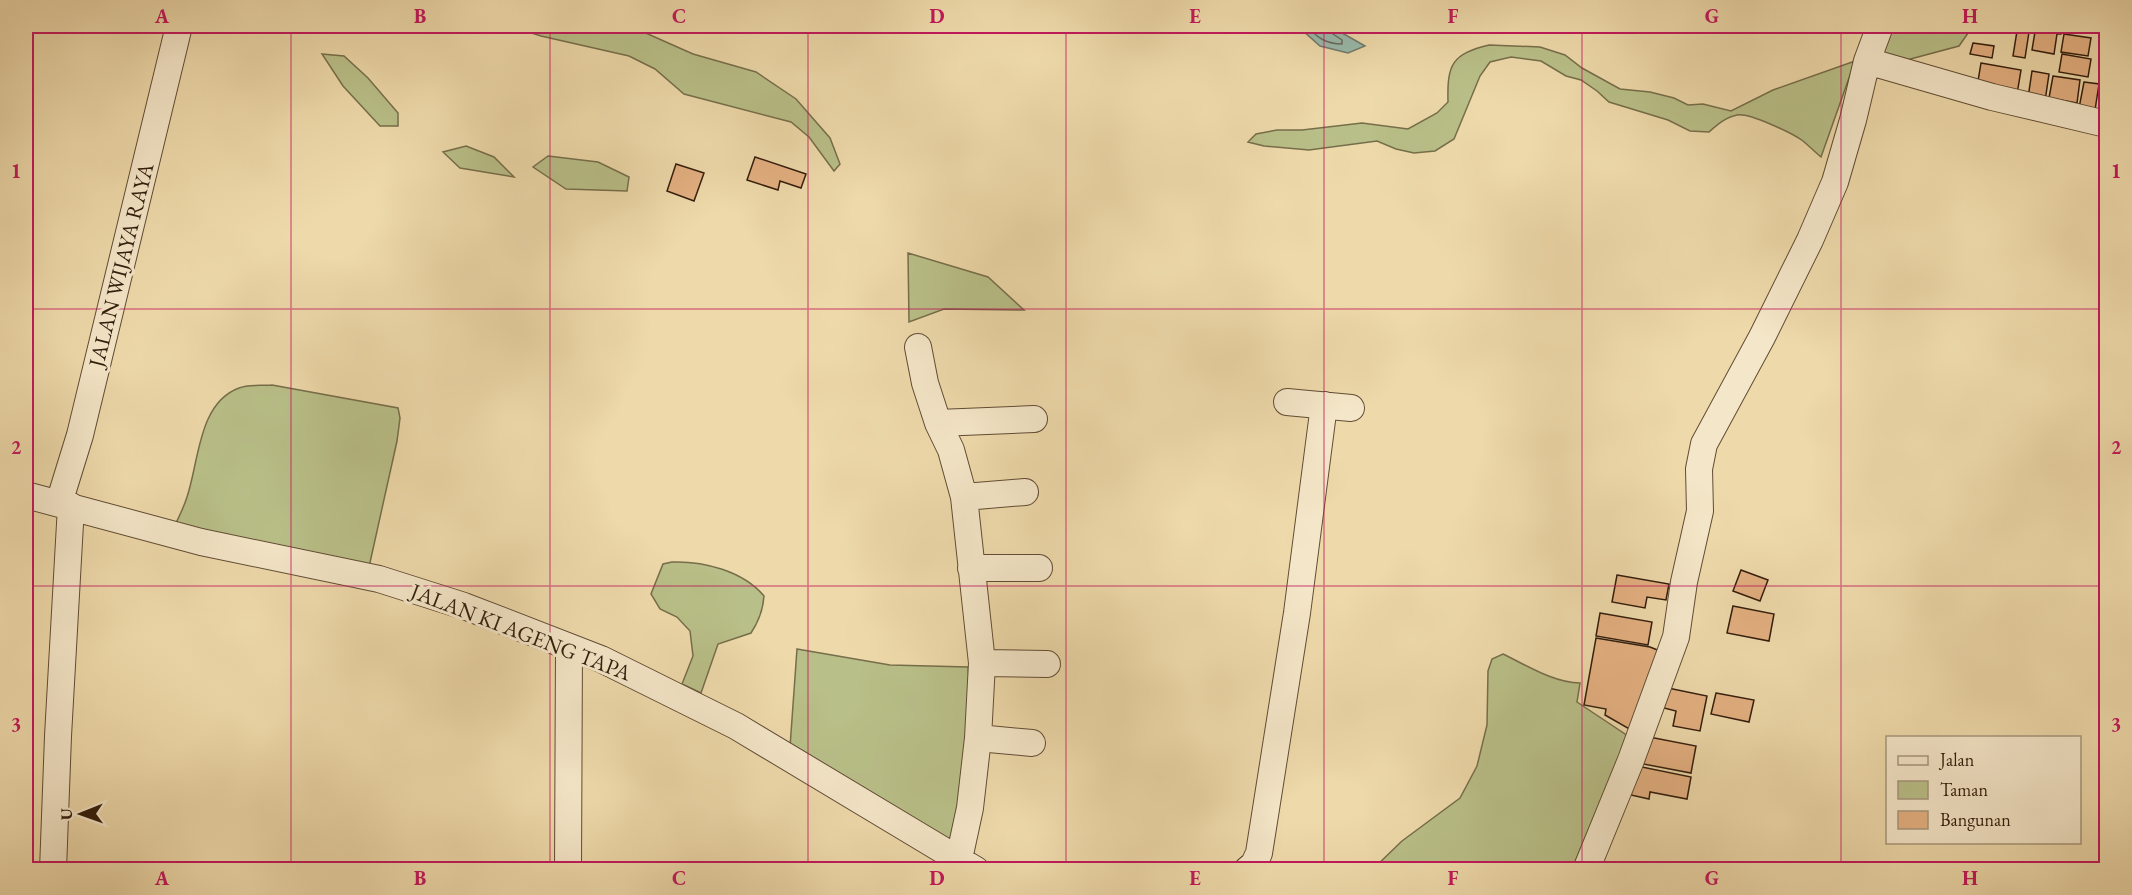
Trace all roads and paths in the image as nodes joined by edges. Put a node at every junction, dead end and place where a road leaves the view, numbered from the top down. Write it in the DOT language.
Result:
graph roads {
  1 [pos="178,26"];
  2 [pos="1880,26"];
  3 [pos="1866,61"];
  4 [pos="2106,124"];
  5 [pos="918,347"];
  6 [pos="1287,402"];
  7 [pos="1324,405"];
  8 [pos="1351,408"];
  9 [pos="1034,419"];
  10 [pos="938,423"];
  11 [pos="1025,492"];
  12 [pos="26,495"];
  13 [pos="964,497"];
  14 [pos="65,505"];
  15 [pos="971,568"];
  16 [pos="1039,568"];
  17 [pos="569,648"];
  18 [pos="982,663"];
  19 [pos="1047,664"];
  20 [pos="978,738"];
  21 [pos="1032,742"];
  22 [pos="968,865"];
  23 [pos="53,870"];
  24 [pos="568,870"];
  25 [pos="1247,870"];
  26 [pos="1586,870"];
  1 -- 14 [label="street, JALAN WIJAYA RAYA"];
  2 -- 3 [label="street"];
  3 -- 4 [label="street"];
  3 -- 26 [label="street"];
  5 -- 10 [label="street"];
  6 -- 7 [label="street"];
  7 -- 8 [label="street"];
  7 -- 25 [label="street"];
  9 -- 10 [label="street"];
  10 -- 13 [label="street"];
  11 -- 13 [label="street"];
  12 -- 14 [label="street, JALAN KI AGENG TAPA"];
  13 -- 15 [label="street"];
  14 -- 17 [label="street, JALAN KI AGENG TAPA"];
  14 -- 23 [label="street, JALAN WIJAYA RAYA"];
  15 -- 16 [label="street"];
  15 -- 18 [label="street"];
  17 -- 22 [label="street, JALAN KI AGENG TAPA"];
  17 -- 24 [label="street"];
  18 -- 19 [label="street"];
  18 -- 20 [label="street"];
  20 -- 21 [label="street"];
  20 -- 22 [label="street"];
}
